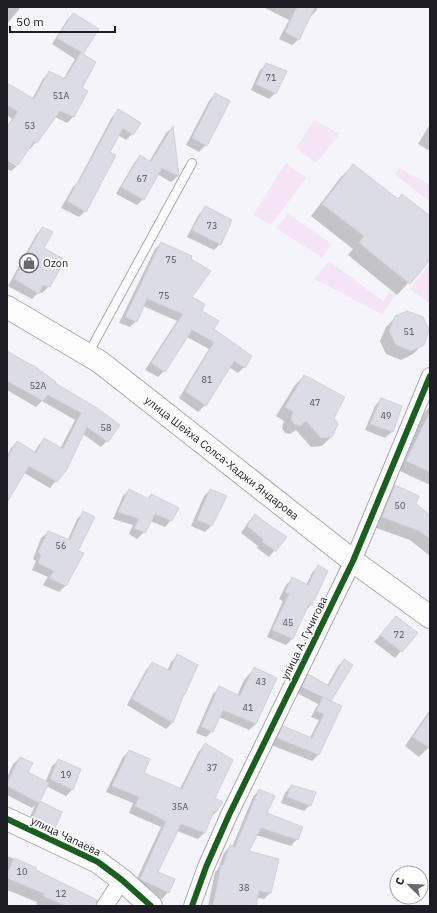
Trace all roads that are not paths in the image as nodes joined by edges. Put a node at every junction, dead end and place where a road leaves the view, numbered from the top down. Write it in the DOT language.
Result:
graph roads {
  1 [pos="192,163"];
  2 [pos="7,307"];
  3 [pos="88,355"];
  4 [pos="430,376"];
  5 [pos="353,561"];
  6 [pos="430,617"];
  7 [pos="7,819"];
  8 [pos="122,880"];
  9 [pos="105,906"];
  10 [pos="151,906"];
  11 [pos="192,906"];
  1 -- 3 [label="lane"];
  2 -- 3 [label="main road, улица Шейха Солса-Хаджи Яндарова"];
  3 -- 5 [label="main road, улица Шейха Солса-Хаджи Яндарова"];
  4 -- 5 [label="street, улица А. Гучигова"];
  5 -- 6 [label="main road, улица Шейха Солса-Хаджи Яндарова"];
  5 -- 11 [label="street, улица А. Гучигова"];
  7 -- 8 [label="main road, улица Чапаева"];
  8 -- 9 [label="street"];
  8 -- 10 [label="main road, улица Чапаева"];
}
